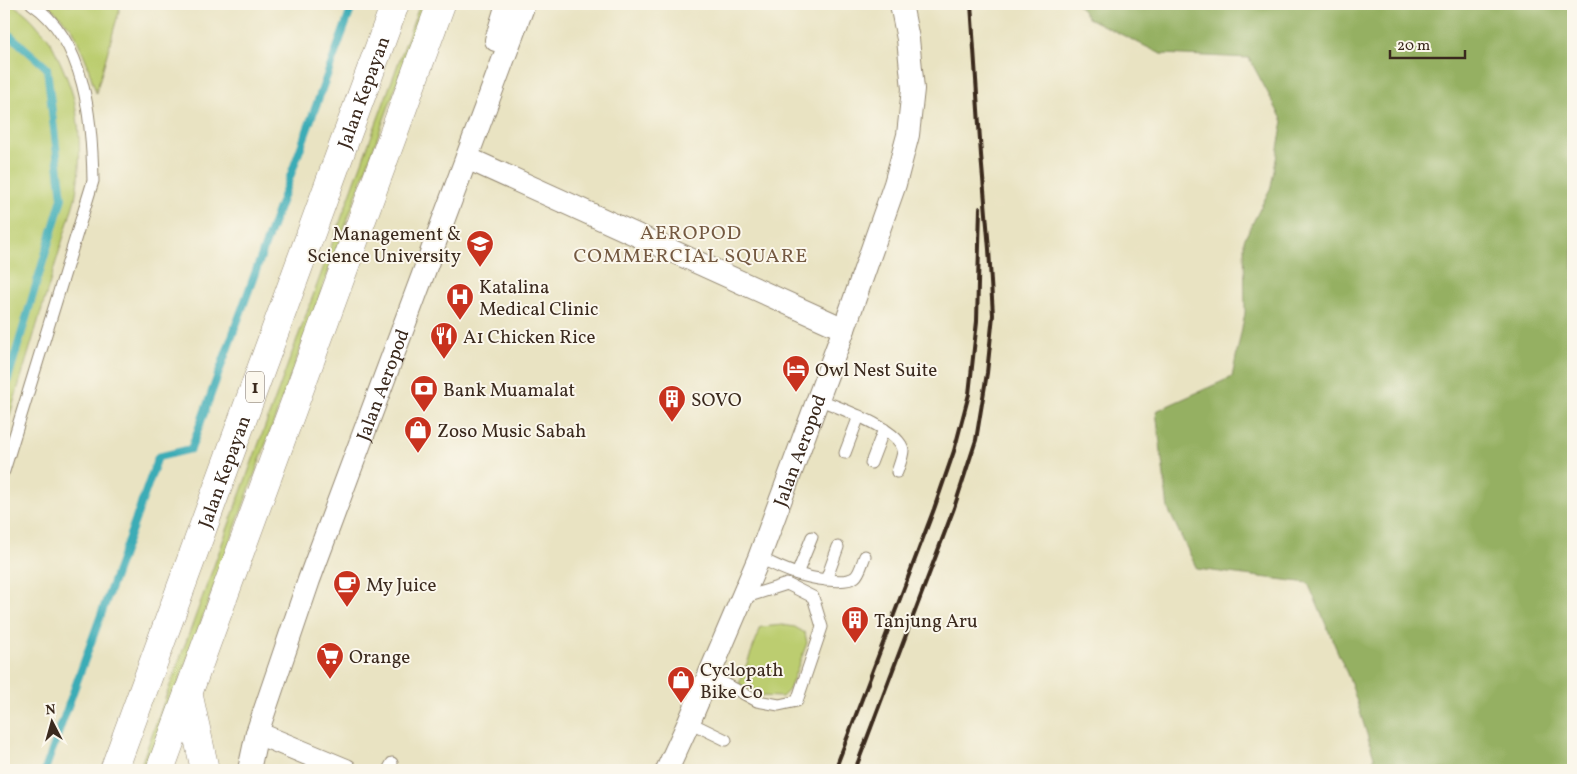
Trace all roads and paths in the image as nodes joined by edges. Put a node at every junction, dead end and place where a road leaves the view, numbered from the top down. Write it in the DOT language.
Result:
graph roads {
  1 [pos="32,4"];
  2 [pos="395,4"];
  3 [pos="441,4"];
  4 [pos="507,4"];
  5 [pos="524,4"];
  6 [pos="901,4"];
  7 [pos="491,95"];
  8 [pos="467,158"];
  9 [pos="844,329"];
  10 [pos="818,399"];
  11 [pos="859,416"];
  12 [pos="884,429"];
  13 [pos="845,453"];
  14 [pos="871,463"];
  15 [pos="4,471"];
  16 [pos="897,472"];
  17 [pos="812,537"];
  18 [pos="838,547"];
  19 [pos="865,556"];
  20 [pos="759,558"];
  21 [pos="797,574"];
  22 [pos="826,580"];
  23 [pos="742,598"];
  24 [pos="709,675"];
  25 [pos="188,692"];
  26 [pos="690,722"];
  27 [pos="257,733"];
  28 [pos="726,740"];
  29 [pos="114,770"];
  30 [pos="160,770"];
  31 [pos="205,770"];
  32 [pos="248,770"];
  33 [pos="346,770"];
  34 [pos="667,770"];
  1 -- 15 [label="lane"];
  2 -- 29 [label="highway, Jalan Kepayan / 1"];
  3 -- 25 [label="highway"];
  4 -- 7 [label="street"];
  5 -- 7 [label="street, Jalan Aeropod"];
  6 -- 9 [label="street, Jalan Aeropod"];
  7 -- 8 [label="street, Jalan Aeropod"];
  8 -- 9 [label="street"];
  8 -- 27 [label="street, Jalan Aeropod"];
  9 -- 10 [label="street, Jalan Aeropod"];
  10 -- 11 [label="lane"];
  10 -- 20 [label="street, Jalan Aeropod"];
  11 -- 12 [label="lane"];
  11 -- 13 [label="lane"];
  12 -- 14 [label="lane"];
  12 -- 16 [label="lane"];
  17 -- 21 [label="lane"];
  18 -- 22 [label="lane"];
  19 -- 22 [label="lane"];
  20 -- 21 [label="lane"];
  20 -- 23 [label="street, Jalan Aeropod"];
  21 -- 22 [label="lane"];
  23 -- 24 [label="street, Jalan Aeropod"];
  23 -- 24 [label="lane"];
  24 -- 26 [label="street, Jalan Aeropod"];
  25 -- 30 [label="highway"];
  25 -- 31 [label="highway"];
  26 -- 28 [label="lane"];
  26 -- 34 [label="street, Jalan Aeropod"];
  27 -- 32 [label="street, Jalan Aeropod"];
  27 -- 33 [label="street"];
}
